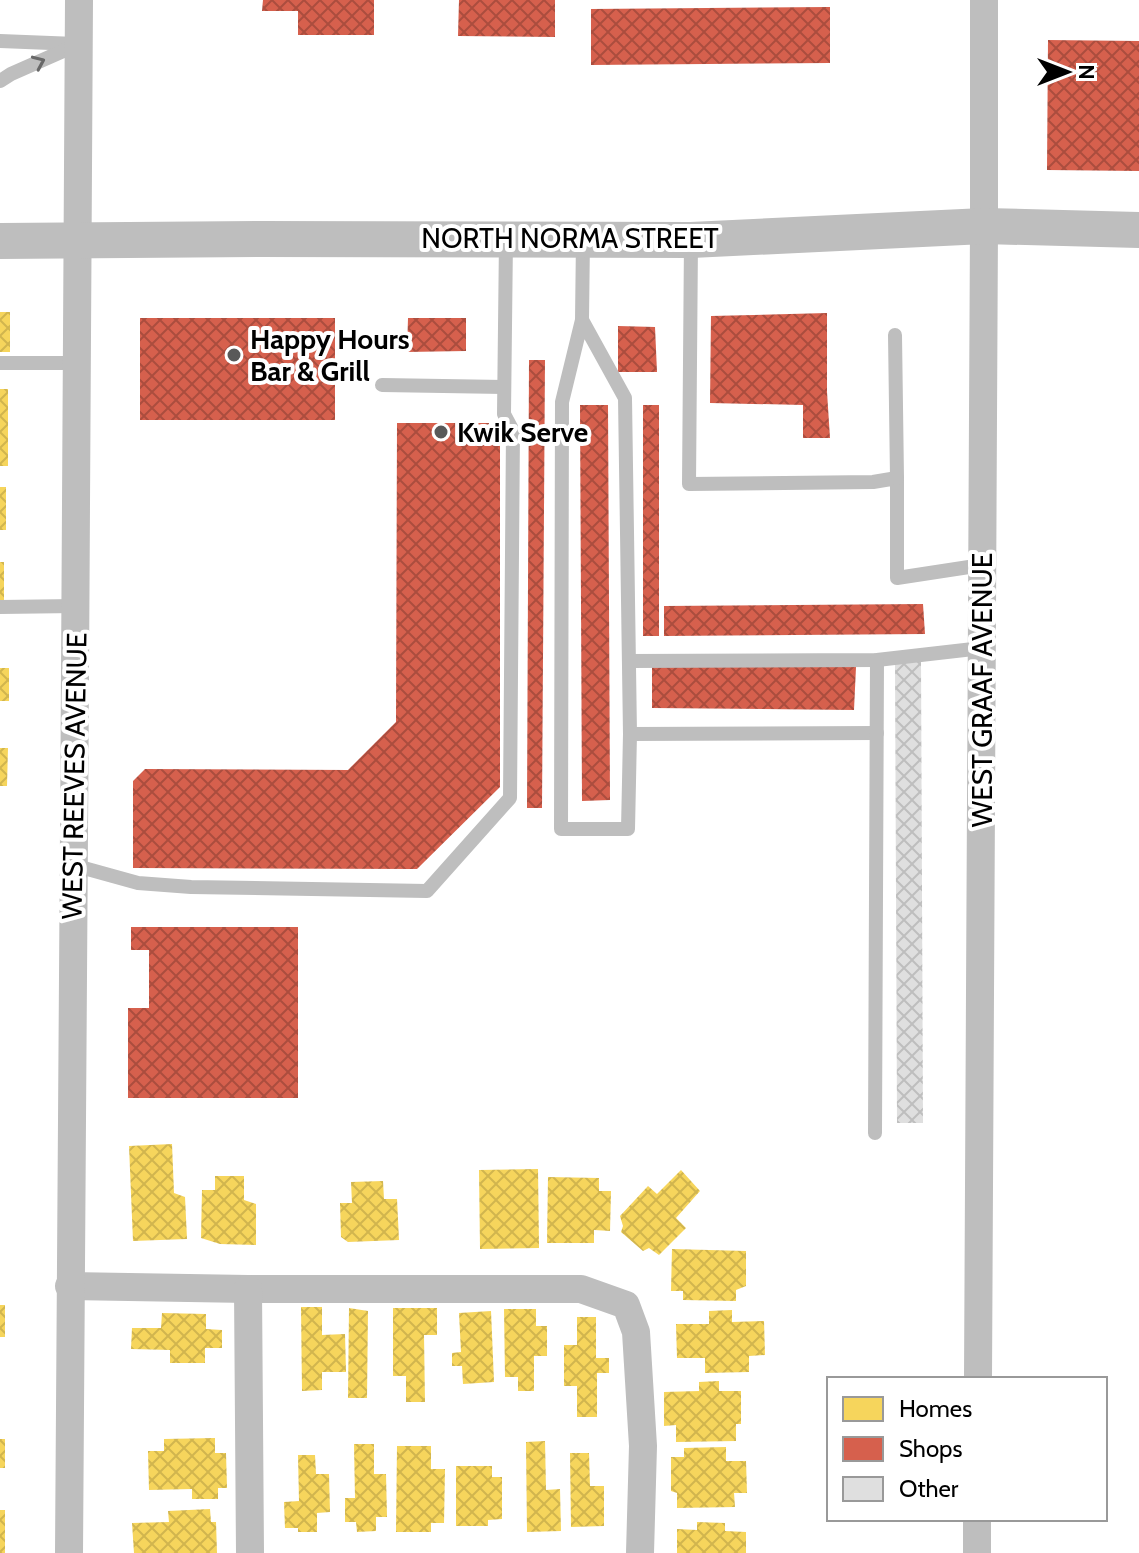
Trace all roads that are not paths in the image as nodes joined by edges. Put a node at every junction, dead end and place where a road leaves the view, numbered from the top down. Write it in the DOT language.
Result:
graph roads {
  1 [pos="79,0"];
  2 [pos="984,0"];
  3 [pos="0,41"];
  4 [pos="79,44"];
  5 [pos="0,81"];
  6 [pos="984,226"];
  7 [pos="1139,230"];
  8 [pos="506,239"];
  9 [pos="583,239"];
  10 [pos="691,240"];
  11 [pos="0,241"];
  12 [pos="80,241"];
  13 [pos="582,320"];
  14 [pos="895,335"];
  15 [pos="0,363"];
  16 [pos="78,363"];
  17 [pos="382,385"];
  18 [pos="504,387"];
  19 [pos="897,478"];
  20 [pos="982,565"];
  21 [pos="76,606"];
  22 [pos="0,607"];
  23 [pos="982,648"];
  24 [pos="877,660"];
  25 [pos="629,661"];
  26 [pos="877,733"];
  27 [pos="630,734"];
  28 [pos="73,865"];
  29 [pos="875,1133"];
  30 [pos="69,1286"];
  31 [pos="248,1289"];
  32 [pos="978,1377"];
  33 [pos="977,1521"];
  34 [pos="69,1553"];
  35 [pos="250,1553"];
  36 [pos="640,1553"];
  37 [pos="977,1553"];
  1 -- 4 [label="street, WEST REEVES AVENUE"];
  2 -- 6 [label="street, WEST GRAAF AVENUE"];
  3 -- 4 [label="lane"];
  5 -- 4 [label="lane, one-way"];
  4 -- 12 [label="street, WEST REEVES AVENUE"];
  6 -- 7 [label="street, NORTH NORMA STREET"];
  6 -- 10 [label="street, NORTH NORMA STREET"];
  6 -- 20 [label="street, WEST GRAAF AVENUE"];
  8 -- 9 [label="street, NORTH NORMA STREET"];
  8 -- 12 [label="street, NORTH NORMA STREET"];
  8 -- 18 [label="lane"];
  9 -- 10 [label="street, NORTH NORMA STREET"];
  9 -- 13 [label="lane"];
  10 -- 19 [label="lane"];
  11 -- 12 [label="street, NORTH NORMA STREET"];
  12 -- 16 [label="street, WEST REEVES AVENUE"];
  13 -- 25 [label="lane"];
  13 -- 27 [label="lane"];
  14 -- 19 [label="lane"];
  15 -- 16 [label="lane"];
  16 -- 21 [label="street, WEST REEVES AVENUE"];
  17 -- 18 [label="lane"];
  18 -- 28 [label="lane"];
  19 -- 20 [label="lane"];
  20 -- 23 [label="street, WEST GRAAF AVENUE"];
  21 -- 22 [label="lane"];
  21 -- 28 [label="street, WEST REEVES AVENUE"];
  23 -- 24 [label="lane"];
  23 -- 32 [label="street, WEST GRAAF AVENUE"];
  24 -- 25 [label="lane"];
  24 -- 26 [label="lane"];
  25 -- 27 [label="lane"];
  26 -- 27 [label="lane"];
  26 -- 29 [label="lane"];
  28 -- 30 [label="street, WEST REEVES AVENUE"];
  30 -- 31 [label="street"];
  30 -- 34 [label="street, WEST REEVES AVENUE"];
  31 -- 35 [label="street"];
  31 -- 36 [label="street"];
  33 -- 37 [label="street"];
}
